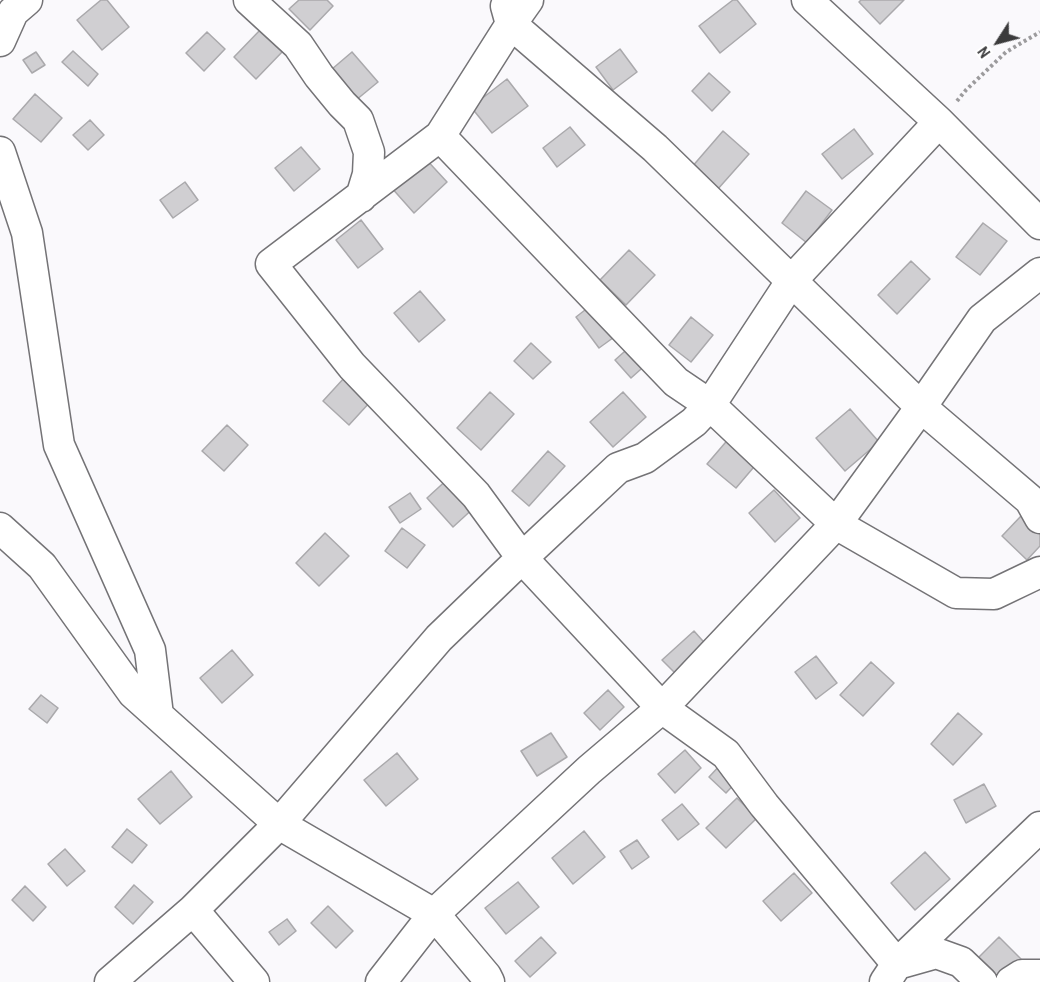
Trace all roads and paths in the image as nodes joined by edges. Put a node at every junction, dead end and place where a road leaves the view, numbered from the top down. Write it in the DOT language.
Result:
graph roads {
  1 [pos="27,0"];
  2 [pos="249,0"];
  3 [pos="528,0"];
  4 [pos="807,0"];
  5 [pos="507,12"];
  6 [pos="1040,32"];
  7 [pos="0,41"];
  8 [pos="939,122"];
  9 [pos="440,136"];
  10 [pos="0,152"];
  11 [pos="361,197"];
  12 [pos="1040,224"];
  13 [pos="1040,273"];
  14 [pos="792,280"];
  15 [pos="710,405"];
  16 [pos="921,407"];
  17 [pos="1040,518"];
  18 [pos="836,524"];
  19 [pos="0,528"];
  20 [pos="522,558"];
  21 [pos="1040,572"];
  22 [pos="662,708"];
  23 [pos="158,715"];
  24 [pos="279,824"];
  25 [pos="1040,827"];
  26 [pos="193,910"];
  27 [pos="434,914"];
  28 [pos="891,973"];
  29 [pos="1040,975"];
  30 [pos="110,982"];
  31 [pos="254,982"];
  32 [pos="381,982"];
  33 [pos="489,982"];
  34 [pos="982,982"];
  35 [pos="1011,982"];
  1 -- 7 [label="street"];
  2 -- 11 [label="street"];
  3 -- 5 [label="street"];
  4 -- 8 [label="street"];
  5 -- 9 [label="street"];
  5 -- 14 [label="street"];
  6 -- 8 [label="path"];
  8 -- 12 [label="street"];
  8 -- 14 [label="street"];
  9 -- 11 [label="street"];
  9 -- 15 [label="street"];
  10 -- 23 [label="street"];
  11 -- 20 [label="street"];
  13 -- 16 [label="street"];
  14 -- 15 [label="street"];
  14 -- 16 [label="street"];
  15 -- 18 [label="street"];
  15 -- 20 [label="street"];
  16 -- 17 [label="street"];
  16 -- 18 [label="street"];
  18 -- 21 [label="street"];
  18 -- 22 [label="street"];
  19 -- 23 [label="street"];
  20 -- 22 [label="street"];
  20 -- 24 [label="street"];
  22 -- 27 [label="street"];
  22 -- 28 [label="street"];
  23 -- 24 [label="street"];
  24 -- 26 [label="street"];
  24 -- 27 [label="street"];
  25 -- 28 [label="street"];
  26 -- 30 [label="street"];
  26 -- 31 [label="street"];
  27 -- 32 [label="street"];
  27 -- 33 [label="street"];
  28 -- 34 [label="street"];
  29 -- 35 [label="street"];
}
